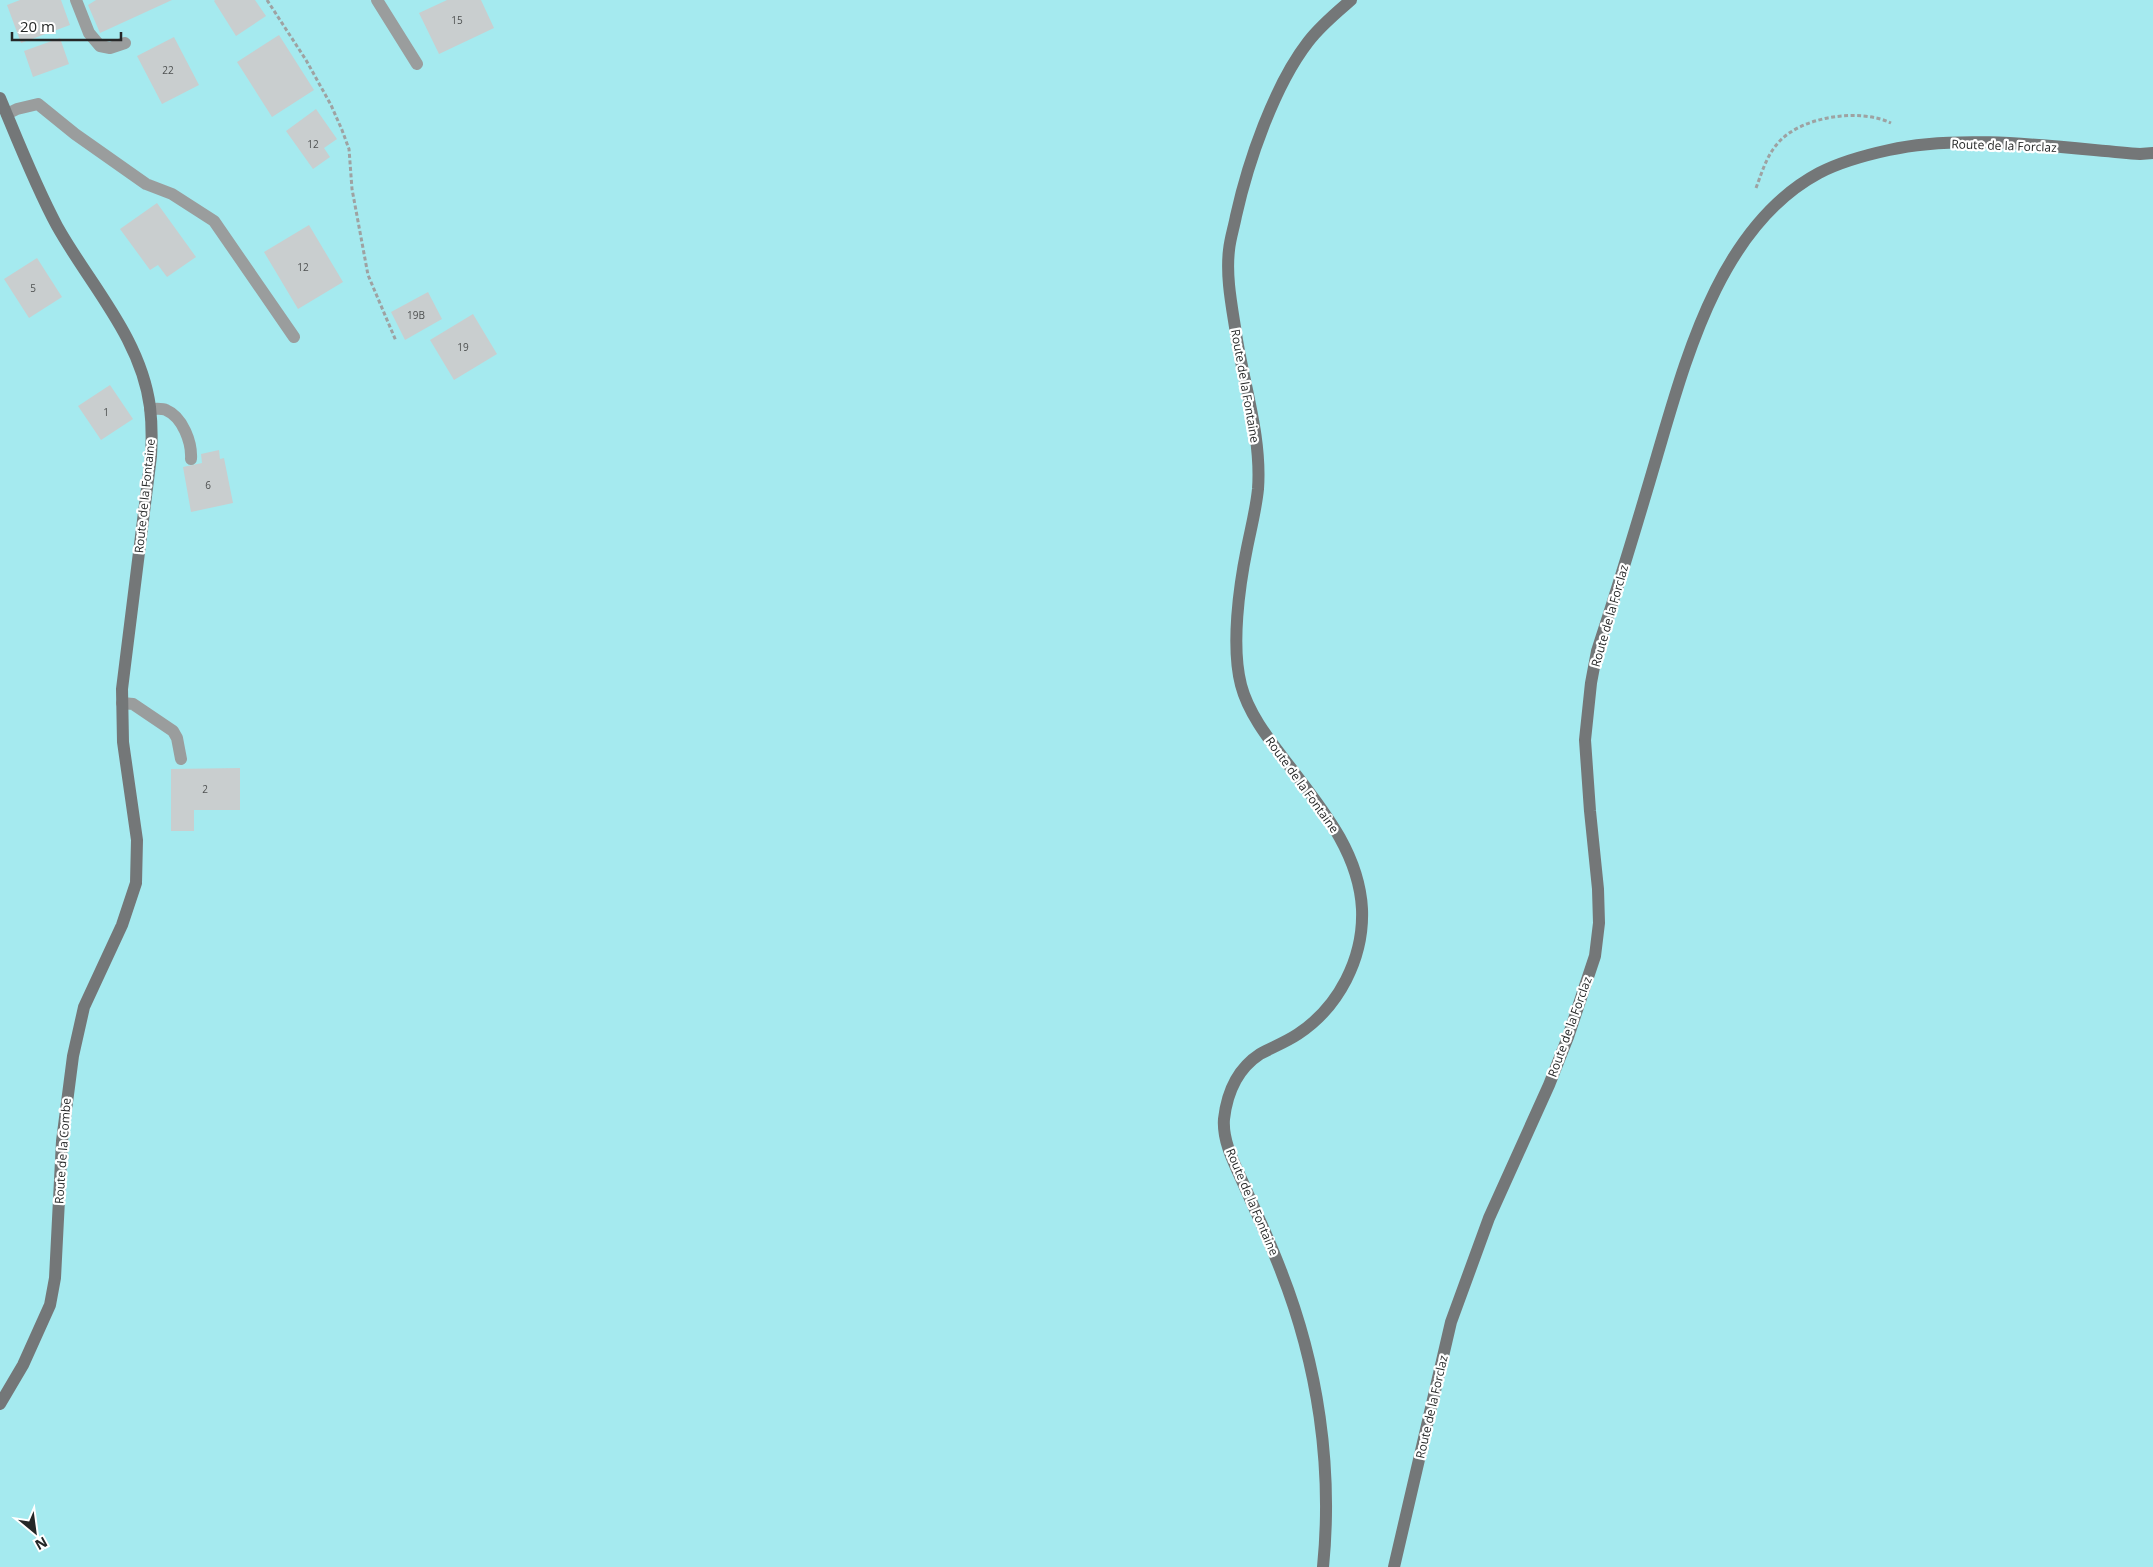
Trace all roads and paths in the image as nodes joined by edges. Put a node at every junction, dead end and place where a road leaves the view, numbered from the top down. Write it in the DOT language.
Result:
graph roads {
  1 [pos="76,0"];
  2 [pos="267,0"];
  3 [pos="377,0"];
  4 [pos="1351,0"];
  5 [pos="125,43"];
  6 [pos="417,64"];
  7 [pos="0,98"];
  8 [pos="7,114"];
  9 [pos="2153,153"];
  10 [pos="294,337"];
  11 [pos="396,341"];
  12 [pos="150,409"];
  13 [pos="191,459"];
  14 [pos="122,703"];
  15 [pos="181,759"];
  16 [pos="131,897"];
  17 [pos="0,1404"];
  18 [pos="1323,1567"];
  19 [pos="1394,1567"];
  1 -- 5 [label="street"];
  2 -- 11 [label="path"];
  3 -- 6 [label="street"];
  4 -- 18 [label="street, Route de la Fontaine"];
  7 -- 8 [label="street, Route de la Fontaine"];
  8 -- 10 [label="street"];
  8 -- 12 [label="street, Route de la Fontaine"];
  9 -- 19 [label="street, Route de la Forclaz"];
  12 -- 13 [label="street"];
  12 -- 14 [label="street, Route de la Fontaine"];
  14 -- 15 [label="street"];
  14 -- 16 [label="street, Route de la Fontaine"];
  16 -- 17 [label="street, Route de la Combe"];
}
